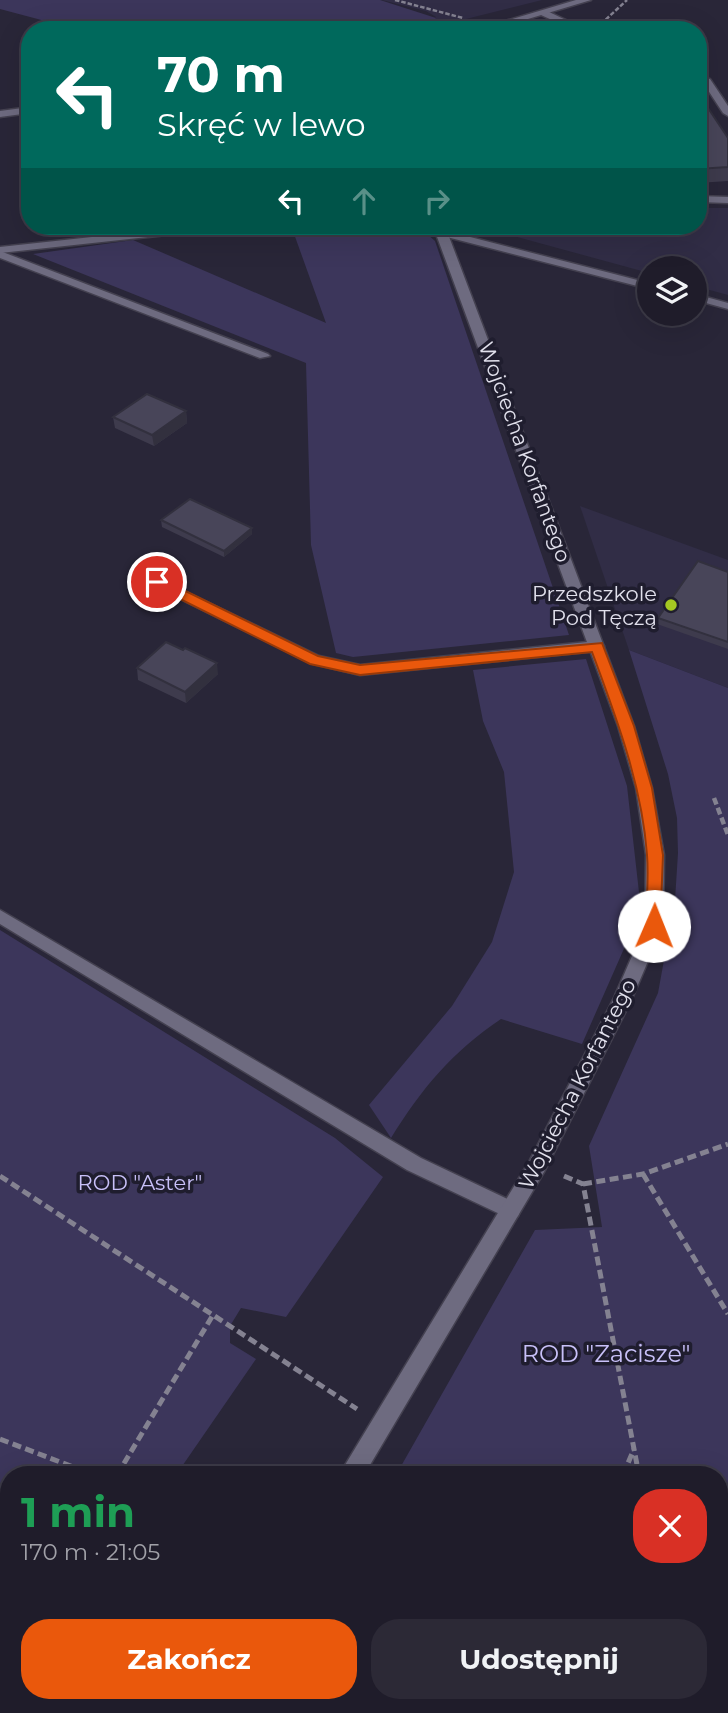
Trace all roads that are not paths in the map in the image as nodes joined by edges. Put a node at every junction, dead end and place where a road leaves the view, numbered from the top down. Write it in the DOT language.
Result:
graph roads {
  1 [pos="586,0"];
  2 [pos="544,13"];
  3 [pos="513,21"];
  4 [pos="562,21"];
  5 [pos="707,81"];
  6 [pos="21,111"];
  7 [pos="728,113"];
  8 [pos="0,114"];
  9 [pos="707,199"];
  10 [pos="728,200"];
  11 [pos="145,235"];
  12 [pos="443,235"];
  13 [pos="463,235"];
  14 [pos="0,252"];
  15 [pos="637,283"];
  16 [pos="707,300"];
  17 [pos="728,306"];
  18 [pos="264,356"];
  19 [pos="157,582"];
  20 [pos="597,646"];
  21 [pos="0,916"];
  22 [pos="511,1210"];
  23 [pos="357,1466"];
  1 -- 2 [label="street"];
  2 -- 3 [label="street"];
  2 -- 4 [label="street"];
  5 -- 7 [label="lane"];
  6 -- 8 [label="street"];
  9 -- 10 [label="lane"];
  11 -- 14 [label="street"];
  12 -- 20 [label="street, Wojciecha Korfantego"];
  13 -- 15 [label="lane"];
  14 -- 18 [label="lane"];
  16 -- 17 [label="lane"];
  19 -- 20 [label="lane"];
  20 -- 22 [label="street, Wojciecha Korfantego"];
  21 -- 22 [label="lane"];
  22 -- 23 [label="street, Wojciecha Korfantego"];
}
